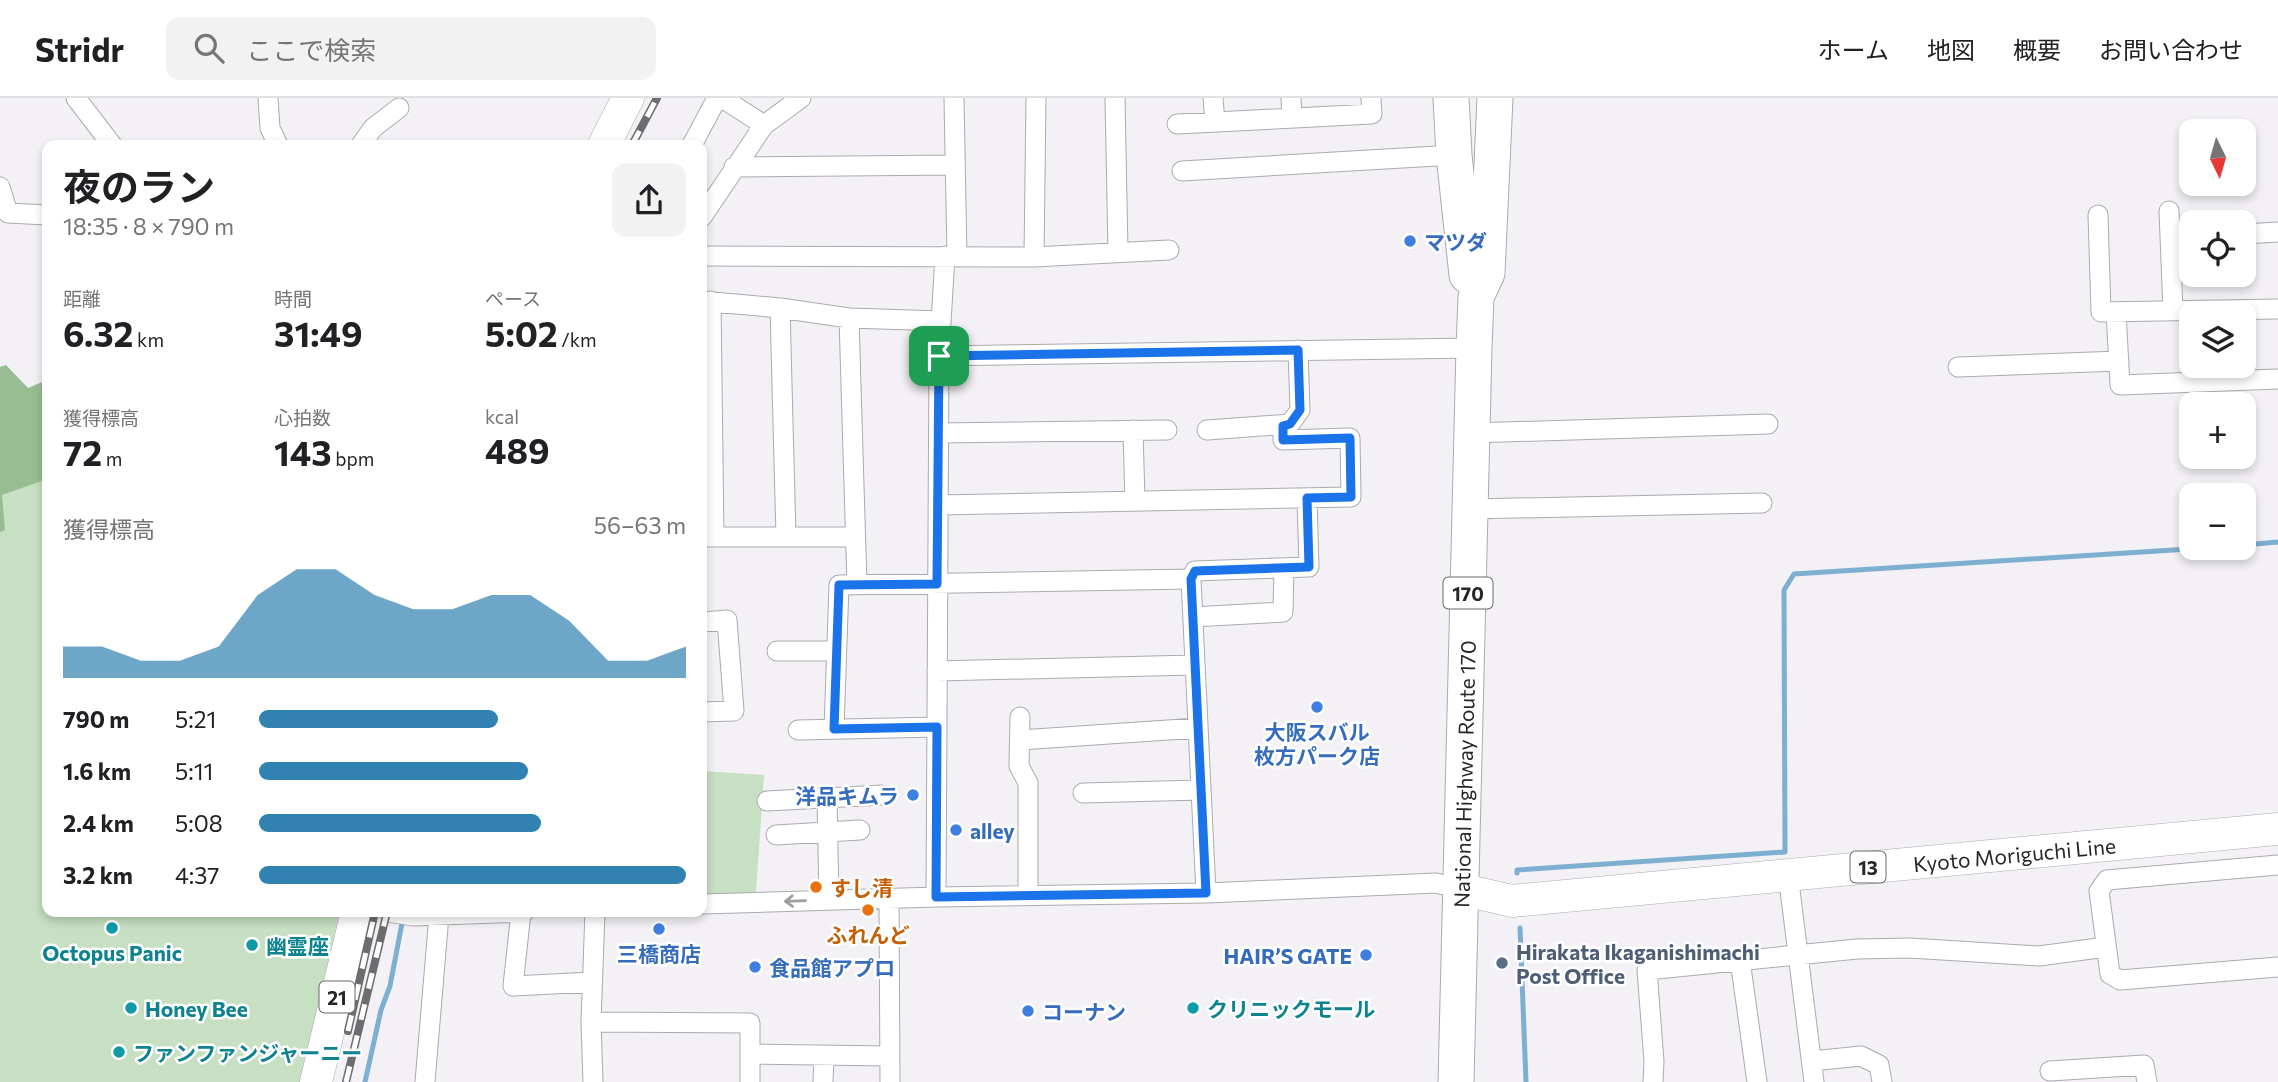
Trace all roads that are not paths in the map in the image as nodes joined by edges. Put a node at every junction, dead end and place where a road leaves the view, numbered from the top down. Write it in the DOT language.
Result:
graph roads {
  1 [pos="76,98"];
  2 [pos="268,98"];
  3 [pos="628,98"];
  4 [pos="720,98"];
  5 [pos="801,98"];
  6 [pos="954,98"];
  7 [pos="1036,98"];
  8 [pos="1115,98"];
  9 [pos="1213,98"];
  10 [pos="1291,98"];
  11 [pos="1371,98"];
  12 [pos="1451,98"];
  13 [pos="1473,98"];
  14 [pos="1480,98"];
  15 [pos="1495,98"];
  16 [pos="399,108"];
  17 [pos="1292,118"];
  18 [pos="1215,122"];
  19 [pos="1177,124"];
  20 [pos="764,125"];
  21 [pos="108,140"];
  22 [pos="276,140"];
  23 [pos="365,140"];
  24 [pos="607,140"];
  25 [pos="695,140"];
  26 [pos="1463,147"];
  27 [pos="955,165"];
  28 [pos="734,167"];
  29 [pos="1182,171"];
  30 [pos="0,187"];
  31 [pos="707,209"];
  32 [pos="2169,211"];
  33 [pos="42,215"];
  34 [pos="2098,215"];
  35 [pos="2278,232"];
  36 [pos="2256,233"];
  37 [pos="1169,250"];
  38 [pos="1118,252"];
  39 [pos="951,256"];
  40 [pos="707,257"];
  41 [pos="1034,257"];
  42 [pos="1471,286"];
  43 [pos="707,301"];
  44 [pos="780,308"];
  45 [pos="2278,309"];
  46 [pos="2173,311"];
  47 [pos="2116,312"];
  48 [pos="849,318"];
  49 [pos="941,321"];
  50 [pos="1474,348"];
  51 [pos="1298,350"];
  52 [pos="939,356"];
  53 [pos="2119,361"];
  54 [pos="1958,368"];
  55 [pos="2278,379"];
  56 [pos="1768,424"];
  57 [pos="1283,426"];
  58 [pos="1133,430"];
  59 [pos="1167,430"];
  60 [pos="1207,430"];
  61 [pos="939,433"];
  62 [pos="1472,433"];
  63 [pos="1307,498"];
  64 [pos="1135,501"];
  65 [pos="1762,503"];
  66 [pos="938,505"];
  67 [pos="1470,509"];
  68 [pos="708,537"];
  69 [pos="786,537"];
  70 [pos="854,537"];
  71 [pos="1283,568"];
  72 [pos="1191,579"];
  73 [pos="937,584"];
  74 [pos="857,585"];
  75 [pos="1193,617"];
  76 [pos="707,622"];
  77 [pos="777,651"];
  78 [pos="836,651"];
  79 [pos="1195,665"];
  80 [pos="937,671"];
  81 [pos="707,712"];
  82 [pos="1020,717"];
  83 [pos="937,727"];
  84 [pos="1198,728"];
  85 [pos="834,729"];
  86 [pos="799,730"];
  87 [pos="1020,740"];
  88 [pos="1201,790"];
  89 [pos="1083,793"];
  90 [pos="882,795"];
  91 [pos="827,798"];
  92 [pos="767,801"];
  93 [pos="2278,829"];
  94 [pos="860,830"];
  95 [pos="827,831"];
  96 [pos="776,835"];
  97 [pos="2278,865"];
  98 [pos="1788,874"];
  99 [pos="1448,886"];
  100 [pos="1206,893"];
  101 [pos="1028,896"];
  102 [pos="936,897"];
  103 [pos="890,898"];
  104 [pos="829,900"];
  105 [pos="707,904"];
  106 [pos="356,917"];
  107 [pos="439,917"];
  108 [pos="521,917"];
  109 [pos="595,917"];
  110 [pos="2106,947"];
  111 [pos="1798,954"];
  112 [pos="1740,960"];
  113 [pos="2278,967"];
  114 [pos="592,982"];
  115 [pos="591,1022"];
  116 [pos="751,1054"];
  117 [pos="889,1056"];
  118 [pos="824,1057"];
  119 [pos="1812,1061"];
  120 [pos="2050,1071"];
  121 [pos="316,1082"];
  122 [pos="425,1082"];
  123 [pos="593,1082"];
  124 [pos="750,1082"];
  125 [pos="823,1082"];
  126 [pos="890,1082"];
  127 [pos="1456,1082"];
  128 [pos="1653,1082"];
  129 [pos="1757,1082"];
  130 [pos="1814,1082"];
  131 [pos="1882,1082"];
  132 [pos="2147,1082"];
  1 -- 21 [label="street"];
  2 -- 22 [label="street"];
  3 -- 24 [label="main road"];
  4 -- 20 [label="street"];
  4 -- 25 [label="street"];
  5 -- 20 [label="street"];
  6 -- 27 [label="street"];
  7 -- 41 [label="street"];
  8 -- 38 [label="street"];
  9 -- 18 [label="street"];
  10 -- 17 [label="street"];
  11 -- 17 [label="street"];
  12 -- 26 [label="highway, 170"];
  13 -- 26 [label="highway, 170"];
  14 -- 26 [label="highway, 170"];
  15 -- 42 [label="highway, National Highway Route 170"];
  16 -- 23 [label="street"];
  17 -- 18 [label="street"];
  18 -- 19 [label="street"];
  20 -- 28 [label="street"];
  26 -- 29 [label="street"];
  26 -- 42 [label="highway, 170"];
  27 -- 28 [label="street"];
  27 -- 39 [label="street"];
  28 -- 31 [label="street"];
  30 -- 33 [label="street"];
  32 -- 46 [label="street"];
  34 -- 47 [label="street"];
  35 -- 36 [label="street"];
  37 -- 38 [label="street"];
  38 -- 41 [label="street"];
  39 -- 40 [label="street"];
  39 -- 41 [label="street"];
  39 -- 49 [label="street"];
  42 -- 50 [label="highway, National Highway Route 170 / 170"];
  43 -- 44 [label="street"];
  43 -- 68 [label="street"];
  44 -- 48 [label="street"];
  44 -- 69 [label="street"];
  45 -- 46 [label="street"];
  46 -- 47 [label="street"];
  47 -- 53 [label="street"];
  48 -- 49 [label="street"];
  48 -- 70 [label="street"];
  49 -- 52 [label="street"];
  50 -- 51 [label="street"];
  50 -- 62 [label="highway, National Highway Route 170 / 170"];
  51 -- 52 [label="street"];
  51 -- 57 [label="street"];
  52 -- 61 [label="street"];
  53 -- 54 [label="street"];
  53 -- 55 [label="street"];
  56 -- 62 [label="street"];
  57 -- 60 [label="street"];
  57 -- 63 [label="street"];
  58 -- 59 [label="street"];
  58 -- 61 [label="street"];
  58 -- 64 [label="street"];
  61 -- 66 [label="street"];
  62 -- 67 [label="highway, National Highway Route 170 / 170"];
  63 -- 64 [label="street"];
  63 -- 71 [label="street"];
  64 -- 66 [label="street"];
  65 -- 67 [label="street"];
  66 -- 73 [label="street"];
  67 -- 99 [label="highway, National Highway Route 170 / 170"];
  68 -- 69 [label="street"];
  69 -- 70 [label="street"];
  70 -- 74 [label="street"];
  71 -- 72 [label="street"];
  71 -- 75 [label="street"];
  72 -- 73 [label="street"];
  72 -- 75 [label="street"];
  73 -- 74 [label="street"];
  73 -- 80 [label="street"];
  74 -- 78 [label="street"];
  75 -- 79 [label="street"];
  76 -- 81 [label="street"];
  77 -- 78 [label="street"];
  78 -- 85 [label="street"];
  79 -- 80 [label="street"];
  79 -- 84 [label="street"];
  80 -- 83 [label="street"];
  82 -- 87 [label="street"];
  83 -- 85 [label="street"];
  83 -- 102 [label="street"];
  84 -- 87 [label="street"];
  84 -- 88 [label="street"];
  85 -- 86 [label="street"];
  87 -- 101 [label="street"];
  88 -- 89 [label="street"];
  88 -- 100 [label="street"];
  90 -- 91 [label="street"];
  91 -- 92 [label="street"];
  91 -- 95 [label="street"];
  93 -- 98 [label="main road, Kyoto Moriguchi Line / 13"];
  94 -- 95 [label="street"];
  95 -- 96 [label="street"];
  95 -- 104 [label="street"];
  97 -- 110 [label="street"];
  98 -- 99 [label="main road, Kyoto Moriguchi Line / 13"];
  98 -- 111 [label="street"];
  99 -- 100 [label="street"];
  99 -- 127 [label="highway, National Highway Route 170 / 170"];
  100 -- 101 [label="street"];
  101 -- 102 [label="street"];
  102 -- 103 [label="street"];
  103 -- 104 [label="street"];
  103 -- 117 [label="street"];
  104 -- 105 [label="street, one-way"];
  106 -- 121 [label="main road, 21"];
  107 -- 122 [label="street"];
  108 -- 114 [label="street"];
  109 -- 114 [label="street"];
  110 -- 111 [label="street"];
  110 -- 113 [label="street"];
  111 -- 112 [label="street"];
  111 -- 119 [label="street"];
  112 -- 128 [label="street"];
  112 -- 129 [label="street"];
  114 -- 115 [label="street"];
  115 -- 116 [label="street"];
  115 -- 123 [label="street"];
  116 -- 118 [label="street"];
  116 -- 124 [label="street"];
  117 -- 118 [label="street"];
  117 -- 126 [label="street"];
  118 -- 125 [label="street"];
  119 -- 130 [label="street"];
  119 -- 131 [label="street"];
  120 -- 132 [label="street"];
}
